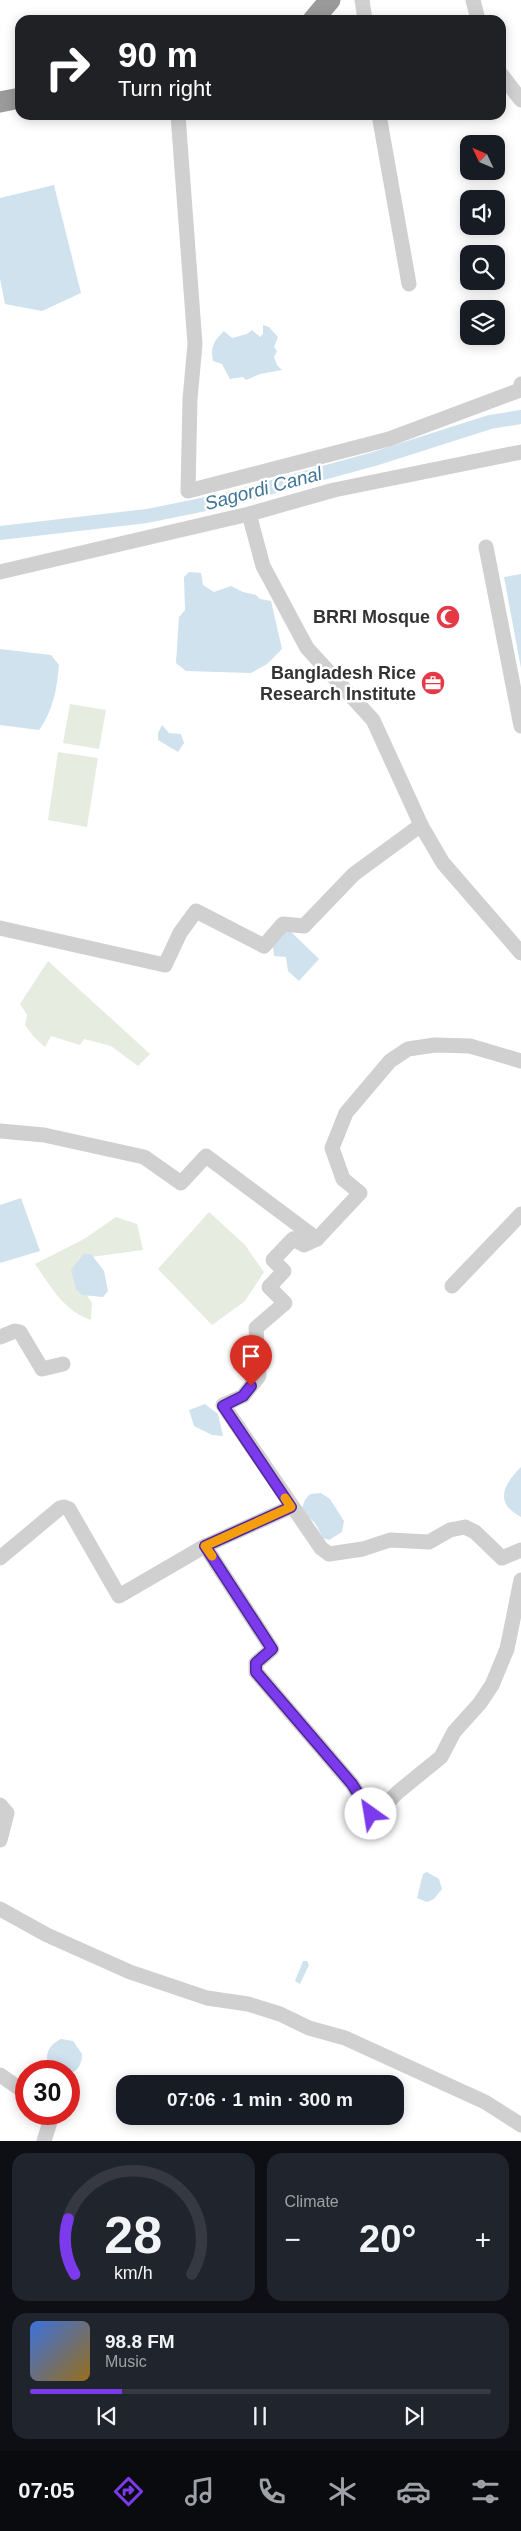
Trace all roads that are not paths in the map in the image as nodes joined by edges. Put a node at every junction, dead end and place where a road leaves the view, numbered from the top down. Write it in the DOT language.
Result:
graph roads {
  1 [pos="330,0"];
  2 [pos="346,0"];
  3 [pos="362,0"];
  4 [pos="473,0"];
  5 [pos="317,15"];
  6 [pos="336,15"];
  7 [pos="364,15"];
  8 [pos="477,15"];
  9 [pos="506,80"];
  10 [pos="15,99"];
  11 [pos="521,100"];
  12 [pos="0,102"];
  13 [pos="15,109"];
  14 [pos="0,111"];
  15 [pos="178,120"];
  16 [pos="380,120"];
  17 [pos="409,284"];
  18 [pos="521,384"];
  19 [pos="521,452"];
  20 [pos="249,514"];
  21 [pos="486,547"];
  22 [pos="0,572"];
  23 [pos="521,726"];
  24 [pos="421,825"];
  25 [pos="0,928"];
  26 [pos="521,953"];
  27 [pos="521,1061"];
  28 [pos="0,1131"];
  29 [pos="521,1214"];
  30 [pos="317,1239"];
  31 [pos="452,1286"];
  32 [pos="0,1337"];
  33 [pos="63,1364"];
  34 [pos="291,1507"];
  35 [pos="205,1546"];
  36 [pos="521,1550"];
  37 [pos="0,1558"];
  38 [pos="521,1580"];
  39 [pos="0,1805"];
  40 [pos="0,1840"];
  41 [pos="0,1909"];
  42 [pos="0,2075"];
  43 [pos="15,2085"];
  44 [pos="49,2125"];
  45 [pos="521,2125"];
  46 [pos="44,2141"];
  1 -- 5 [label="highway"];
  2 -- 6 [label="highway"];
  3 -- 7 [label="street"];
  4 -- 8 [label="street"];
  9 -- 11 [label="street"];
  10 -- 12 [label="highway"];
  13 -- 14 [label="highway"];
  15 -- 18 [label="street"];
  16 -- 17 [label="street"];
  19 -- 20 [label="street"];
  20 -- 22 [label="street"];
  20 -- 24 [label="street"];
  21 -- 23 [label="street"];
  24 -- 25 [label="street"];
  24 -- 26 [label="street"];
  27 -- 30 [label="street"];
  28 -- 30 [label="street"];
  29 -- 31 [label="street"];
  30 -- 34 [label="street"];
  32 -- 33 [label="street"];
  34 -- 35 [label="street"];
  34 -- 36 [label="street"];
  35 -- 37 [label="street"];
  35 -- 38 [label="street"];
  39 -- 40 [label="street"];
  41 -- 45 [label="street"];
  42 -- 43 [label="street"];
  44 -- 46 [label="street"];
}
